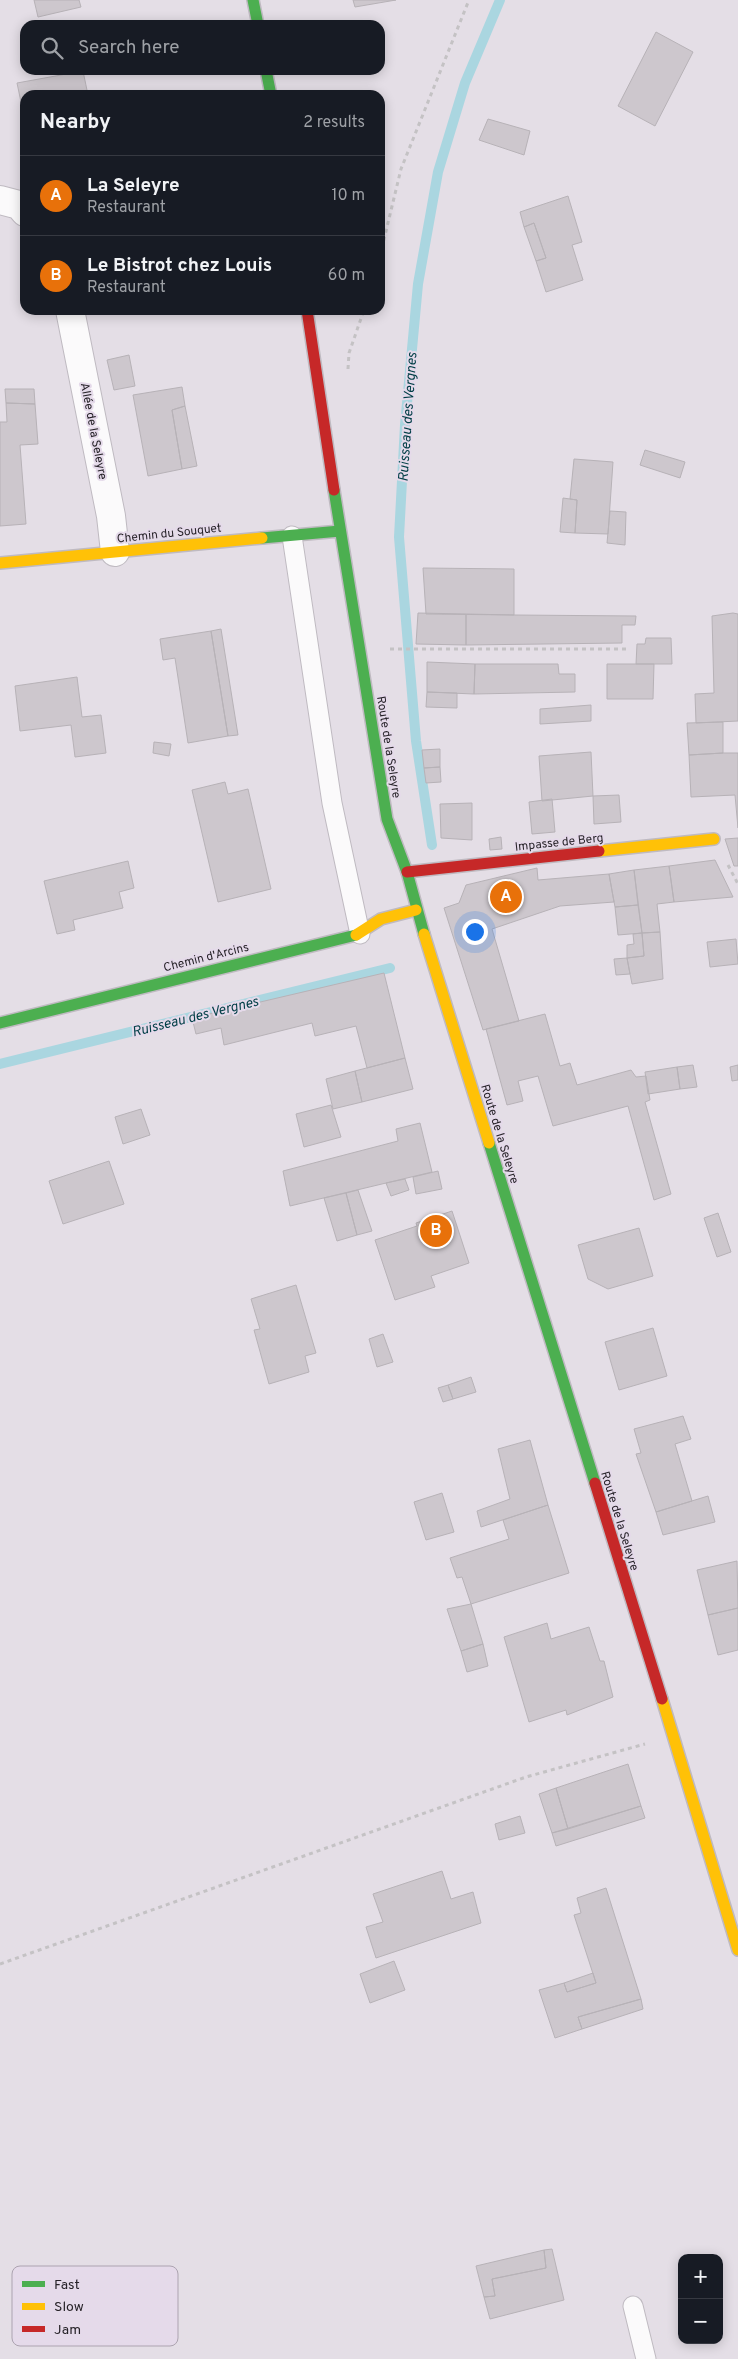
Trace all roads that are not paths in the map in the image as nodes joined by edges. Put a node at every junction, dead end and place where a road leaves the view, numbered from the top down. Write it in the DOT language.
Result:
graph roads {
  1 [pos="253,0"];
  2 [pos="257,20"];
  3 [pos="267,75"];
  4 [pos="270,90"];
  5 [pos="0,200"];
  6 [pos="20,206"];
  7 [pos="71,315"];
  8 [pos="308,315"];
  9 [pos="340,531"];
  10 [pos="292,536"];
  11 [pos="115,552"];
  12 [pos="0,563"];
  13 [pos="714,839"];
  14 [pos="407,872"];
  15 [pos="416,910"];
  16 [pos="360,934"];
  17 [pos="0,1023"];
  18 [pos="738,1950"];
  19 [pos="632,2306"];
  20 [pos="646,2359"];
  1 -- 2 [label="street"];
  3 -- 4 [label="street"];
  5 -- 6 [label="street"];
  7 -- 11 [label="street, Allée de la Seleyre"];
  8 -- 9 [label="street, Route de la Seleyre"];
  9 -- 10 [label="street, Chemin du Souquet"];
  9 -- 14 [label="street, Route de la Seleyre"];
  10 -- 11 [label="street, Chemin du Souquet"];
  10 -- 16 [label="lane"];
  11 -- 12 [label="street, Chemin du Souquet"];
  13 -- 14 [label="street, Impasse de Berg"];
  14 -- 15 [label="street, Route de la Seleyre"];
  15 -- 16 [label="street, Chemin d'Arcins"];
  15 -- 18 [label="street, Route de la Seleyre"];
  16 -- 17 [label="street, Chemin d'Arcins"];
  19 -- 20 [label="lane"];
}
